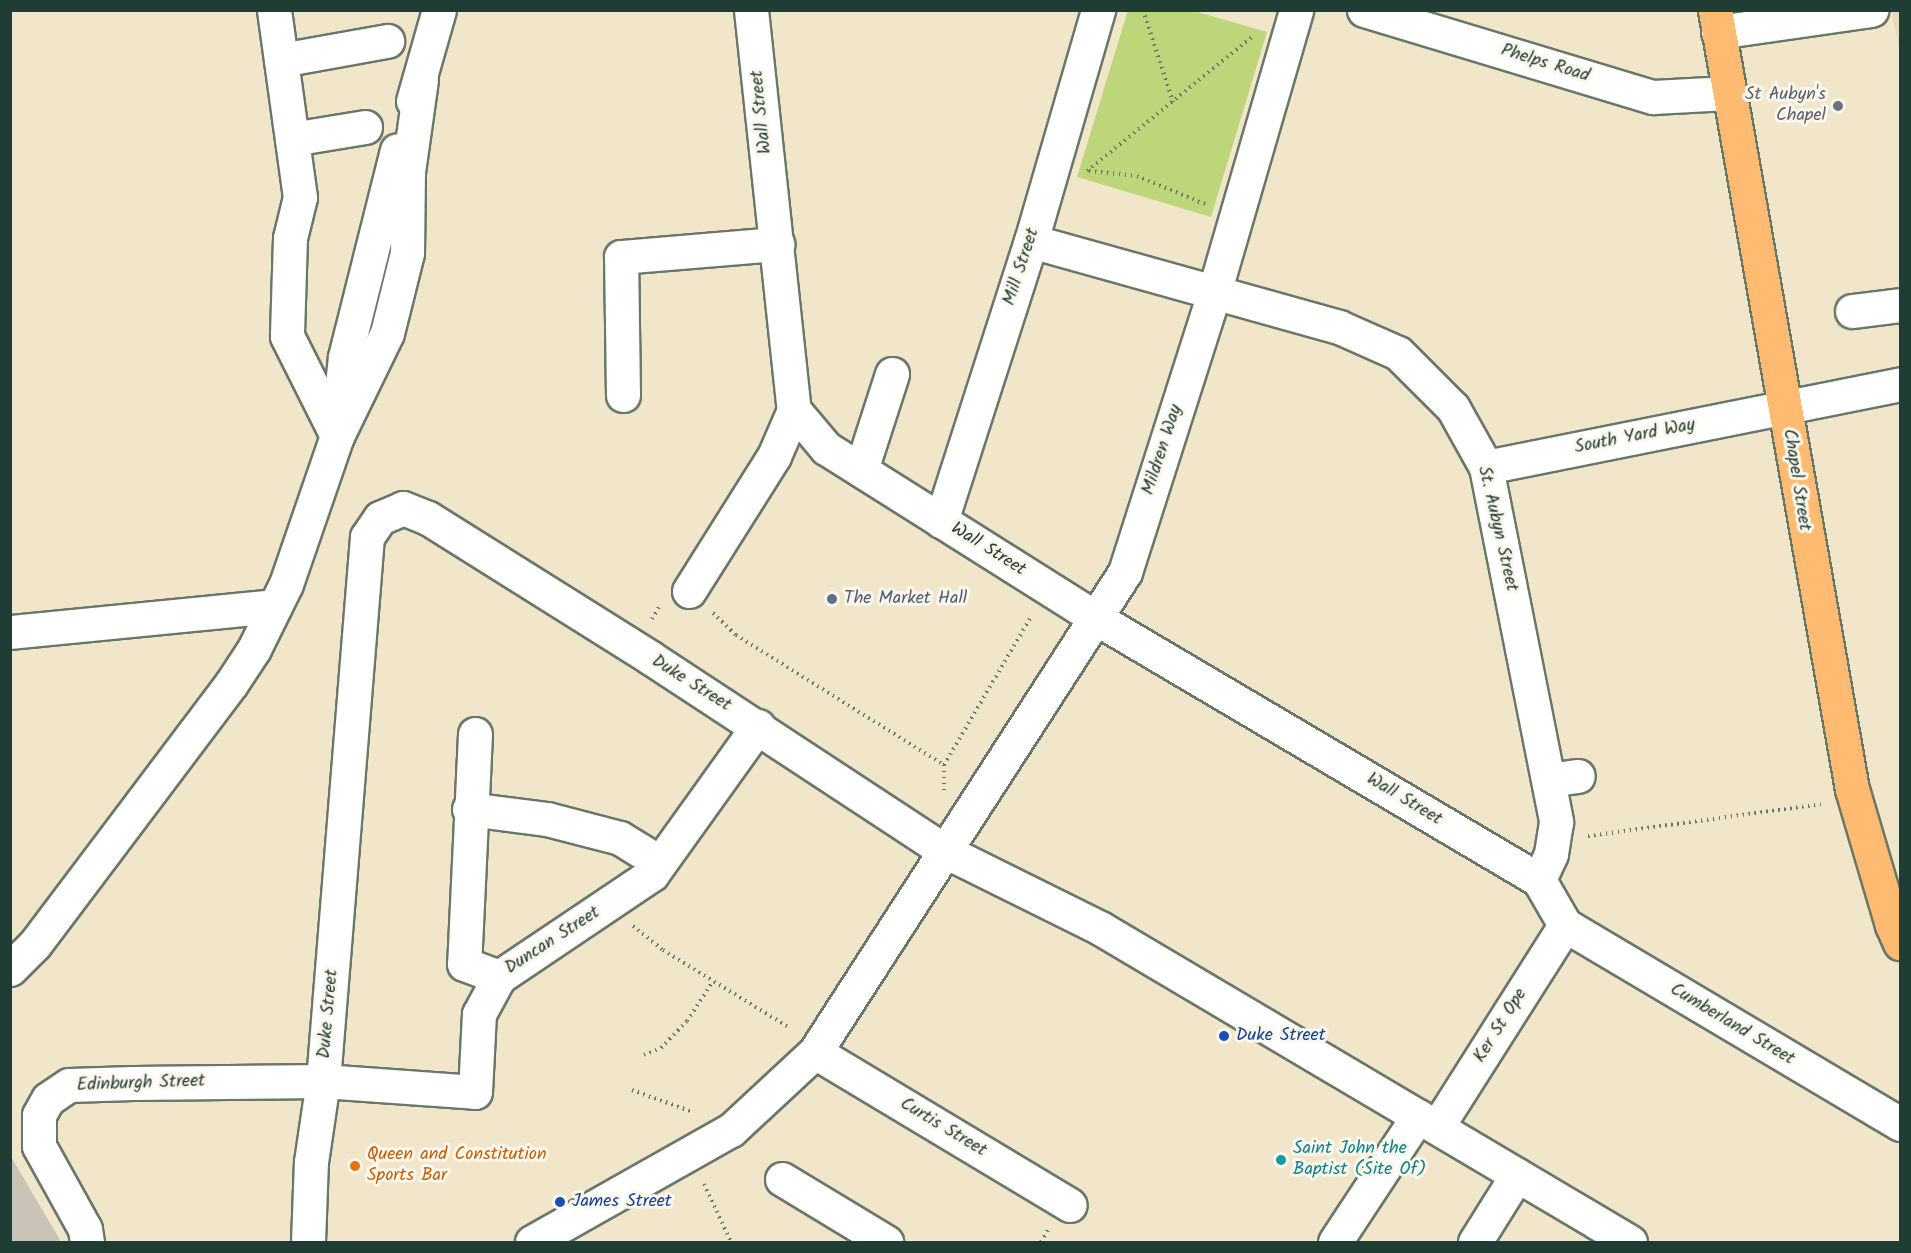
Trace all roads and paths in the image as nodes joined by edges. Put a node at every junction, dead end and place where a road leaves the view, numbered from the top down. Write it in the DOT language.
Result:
graph roads {
  1 [pos="274,10"];
  2 [pos="439,10"];
  3 [pos="751,10"];
  4 [pos="1098,10"];
  5 [pos="1143,10"];
  6 [pos="1296,10"];
  7 [pos="1364,10"];
  8 [pos="1871,11"];
  9 [pos="1716,21"];
  10 [pos="1256,35"];
  11 [pos="387,41"];
  12 [pos="280,60"];
  13 [pos="1728,93"];
  14 [pos="1173,102"];
  15 [pos="365,127"];
  16 [pos="292,139"];
  17 [pos="1053,164"];
  18 [pos="1087,171"];
  19 [pos="1236,217"];
  20 [pos="1031,241"];
  21 [pos="777,244"];
  22 [pos="1213,295"];
  23 [pos="1900,305"];
  24 [pos="1852,311"];
  25 [pos="892,374"];
  26 [pos="1900,384"];
  27 [pos="623,395"];
  28 [pos="1784,406"];
  29 [pos="795,410"];
  30 [pos="337,436"];
  31 [pos="1486,467"];
  32 [pos="861,470"];
  33 [pos="941,521"];
  34 [pos="1048,588"];
  35 [pos="689,591"];
  36 [pos="275,606"];
  37 [pos="1094,617"];
  38 [pos="10,632"];
  39 [pos="736,635"];
  40 [pos="758,726"];
  41 [pos="475,734"];
  42 [pos="1855,799"];
  43 [pos="469,809"];
  44 [pos="1553,840"];
  45 [pos="945,851"];
  46 [pos="659,862"];
  47 [pos="1539,880"];
  48 [pos="624,894"];
  49 [pos="1565,925"];
  50 [pos="1900,943"];
  51 [pos="10,969"];
  52 [pos="499,977"];
  53 [pos="713,981"];
  54 [pos="817,1049"];
  55 [pos="644,1055"];
  56 [pos="323,1081"];
  57 [pos="632,1090"];
  58 [pos="1427,1122"];
  59 [pos="1900,1124"];
  60 [pos="735,1126"];
  61 [pos="682,1158"];
  62 [pos="1517,1175"];
  63 [pos="782,1179"];
  64 [pos="1070,1205"];
  65 [pos="87,1242"];
  66 [pos="309,1242"];
  67 [pos="532,1242"];
  68 [pos="731,1242"];
  69 [pos="886,1242"];
  70 [pos="1335,1242"];
  71 [pos="1475,1242"];
  72 [pos="1630,1242"];
  1 -- 12 [label="street"];
  2 -- 30 [label="street"];
  3 -- 21 [label="street, Wall Street"];
  4 -- 17 [label="street, Mill Street"];
  5 -- 14 [label="path"];
  6 -- 19 [label="street, Mildren Way"];
  7 -- 13 [label="street, Phelps Road"];
  8 -- 9 [label="street"];
  9 -- 13 [label="main road, Chapel Street"];
  10 -- 14 [label="path"];
  11 -- 12 [label="street"];
  12 -- 16 [label="street"];
  13 -- 28 [label="main road, Chapel Street"];
  14 -- 18 [label="path"];
  15 -- 16 [label="street"];
  16 -- 30 [label="street"];
  17 -- 18 [label="path"];
  17 -- 20 [label="street, Mill Street"];
  18 -- 19 [label="path"];
  19 -- 22 [label="street, Mildren Way"];
  20 -- 22 [label="street, St. Aubyn Street"];
  20 -- 33 [label="street, Mill Street"];
  21 -- 27 [label="street"];
  21 -- 29 [label="street, Wall Street"];
  22 -- 31 [label="street, St. Aubyn Street"];
  22 -- 37 [label="street, Mildren Way"];
  23 -- 24 [label="street"];
  25 -- 32 [label="street"];
  26 -- 28 [label="street, South Yard Way"];
  28 -- 31 [label="street, South Yard Way"];
  28 -- 42 [label="main road, Chapel Street"];
  29 -- 32 [label="street, Wall Street"];
  29 -- 35 [label="street"];
  30 -- 36 [label="street"];
  31 -- 44 [label="street, St. Aubyn Street"];
  32 -- 33 [label="street, Wall Street"];
  33 -- 34 [label="street, Wall Street"];
  34 -- 37 [label="street, Wall Street"];
  34 -- 39 [label="path"];
  36 -- 38 [label="street"];
  36 -- 51 [label="street"];
  37 -- 45 [label="street, Mildren Way"];
  37 -- 47 [label="street, Wall Street"];
  40 -- 45 [label="street, Duke Street"];
  40 -- 46 [label="street, Duncan Street"];
  40 -- 56 [label="street, Duke Street"];
  41 -- 43 [label="street"];
  42 -- 44 [label="path"];
  42 -- 50 [label="main road, Chapel Street"];
  43 -- 46 [label="street"];
  43 -- 52 [label="street"];
  44 -- 47 [label="street, St. Aubyn Street"];
  45 -- 54 [label="street"];
  45 -- 58 [label="street, Duke Street"];
  46 -- 48 [label="street, Duncan Street"];
  47 -- 49 [label="street"];
  48 -- 52 [label="street, Duncan Street"];
  48 -- 53 [label="path"];
  49 -- 58 [label="street, Ker St Ope"];
  49 -- 59 [label="street, Cumberland Street"];
  52 -- 56 [label="street, Duncan Street"];
  53 -- 54 [label="path"];
  53 -- 55 [label="path"];
  54 -- 60 [label="street"];
  54 -- 64 [label="street, Curtis Street"];
  56 -- 65 [label="street, Edinburgh Street"];
  56 -- 66 [label="street, Duke Street"];
  57 -- 60 [label="path"];
  58 -- 62 [label="street, Duke Street"];
  58 -- 70 [label="street, Ker St Ope"];
  60 -- 61 [label="street"];
  61 -- 67 [label="street"];
  61 -- 68 [label="path"];
  62 -- 71 [label="street"];
  62 -- 72 [label="street, Duke Street"];
  63 -- 69 [label="street"];
}
